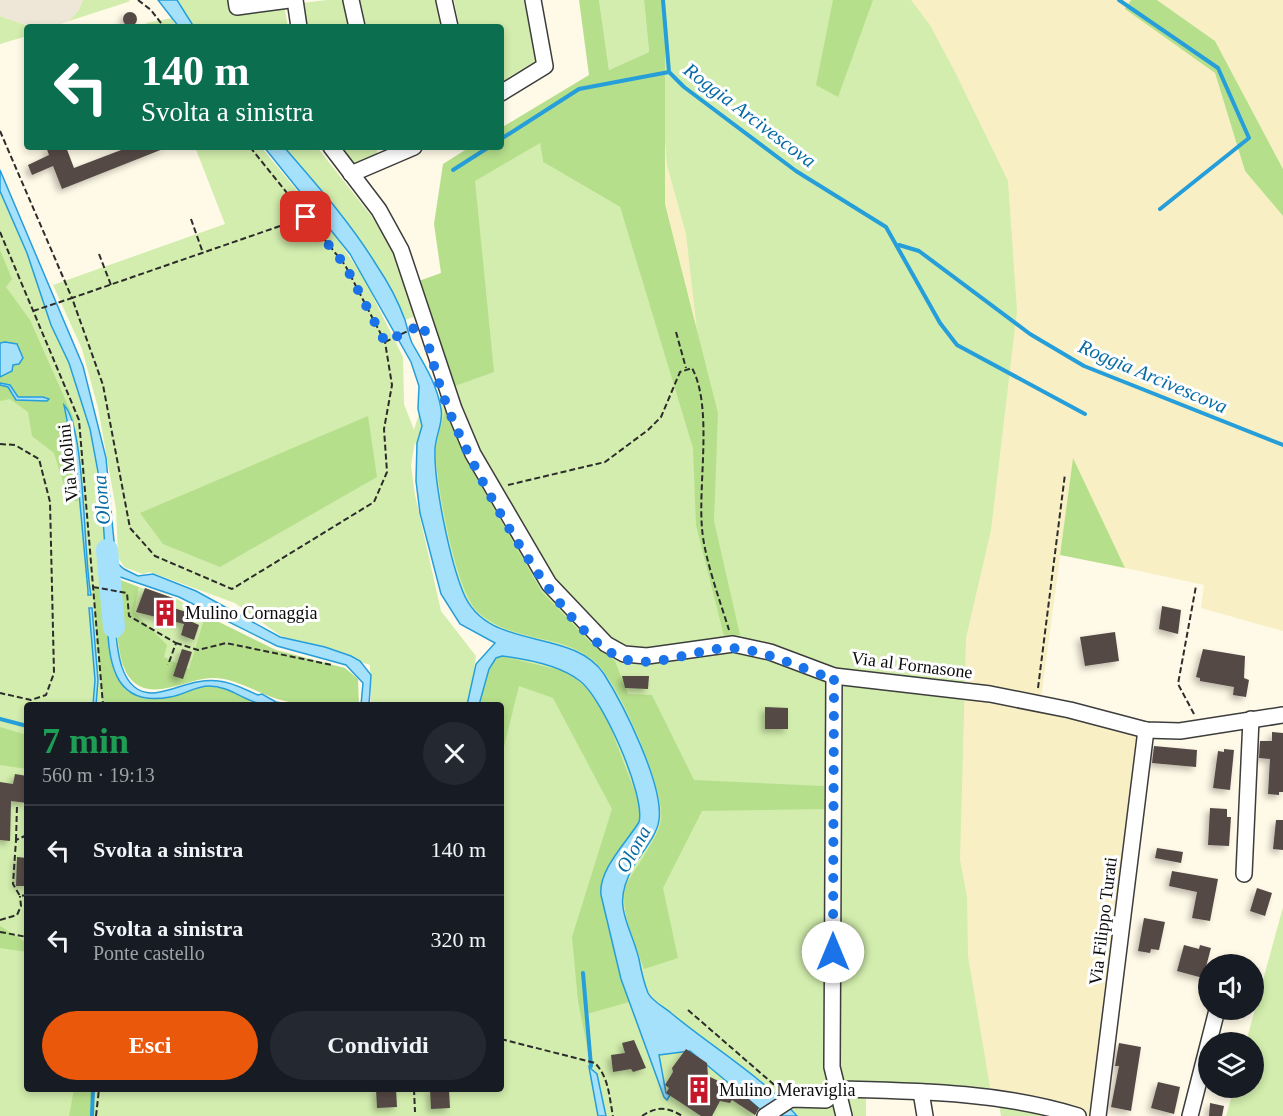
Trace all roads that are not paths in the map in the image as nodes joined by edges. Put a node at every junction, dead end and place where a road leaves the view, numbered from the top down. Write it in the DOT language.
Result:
graph roads {
  1 [pos="236,0"];
  2 [pos="289,0"];
  3 [pos="295,0"];
  4 [pos="351,0"];
  5 [pos="444,0"];
  6 [pos="533,0"];
  7 [pos="299,24"];
  8 [pos="356,24"];
  9 [pos="449,24"];
  10 [pos="504,91"];
  11 [pos="333,150"];
  12 [pos="400,150"];
  13 [pos="381,154"];
  14 [pos="351,174"];
  15 [pos="834,676"];
  16 [pos="1283,715"];
  17 [pos="1251,719"];
  18 [pos="1146,730"];
  19 [pos="1244,874"];
  20 [pos="1214,1020"];
  21 [pos="839,1089"];
  22 [pos="921,1092"];
  23 [pos="766,1115"];
  24 [pos="844,1116"];
  25 [pos="925,1116"];
  26 [pos="1078,1116"];
  27 [pos="1098,1116"];
  28 [pos="1190,1116"];
  1 -- 2 [label="street"];
  3 -- 7 [label="street"];
  4 -- 8 [label="street"];
  5 -- 9 [label="street"];
  6 -- 10 [label="street"];
  11 -- 14 [label="street"];
  12 -- 13 [label="street"];
  13 -- 14 [label="street"];
  14 -- 15 [label="street"];
  15 -- 18 [label="street, Via al Fornasone"];
  15 -- 21 [label="street, Via al Fornasone"];
  16 -- 17 [label="street, Via al Fornasone"];
  17 -- 18 [label="street, Via al Fornasone"];
  17 -- 19 [label="street"];
  18 -- 27 [label="street, Via Filippo Turati"];
  20 -- 28 [label="street"];
  21 -- 22 [label="street"];
  21 -- 23 [label="street"];
  21 -- 24 [label="street, Via al Fornasone"];
  22 -- 25 [label="street"];
  22 -- 26 [label="street"];
}
